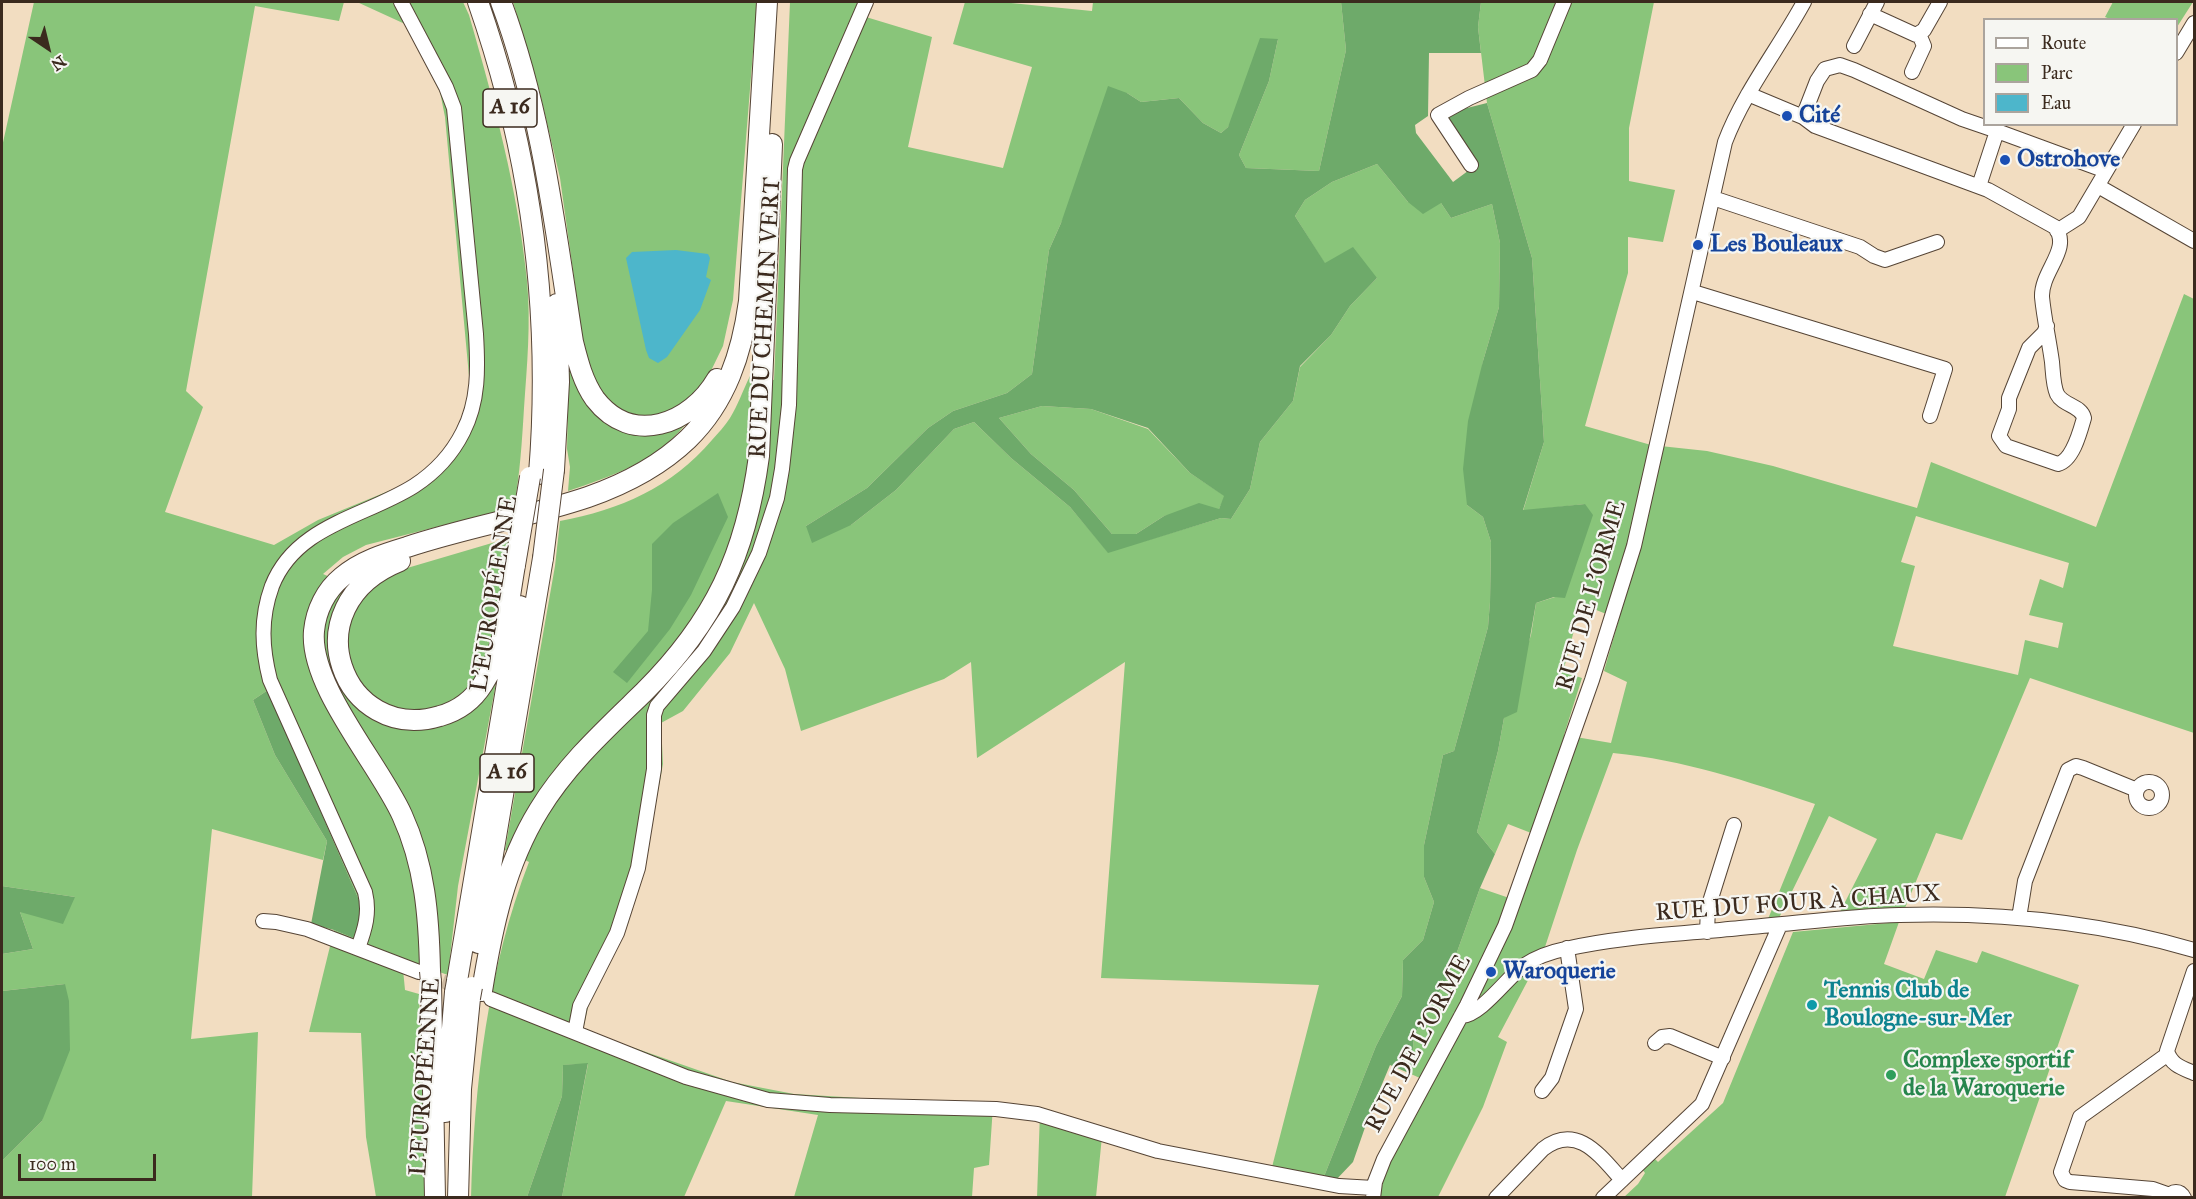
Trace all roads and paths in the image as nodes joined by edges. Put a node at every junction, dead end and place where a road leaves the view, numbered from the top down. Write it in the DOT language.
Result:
graph roads {
  1 [pos="401,2"];
  2 [pos="478,2"];
  3 [pos="494,2"];
  4 [pos="501,2"];
  5 [pos="767,2"];
  6 [pos="779,2"];
  7 [pos="866,2"];
  8 [pos="1564,2"];
  9 [pos="1804,2"];
  10 [pos="1940,2"];
  11 [pos="1873,8"];
  12 [pos="2194,24"];
  13 [pos="1918,34"];
  14 [pos="1854,46"];
  15 [pos="2178,50"];
  16 [pos="1912,72"];
  17 [pos="1748,94"];
  18 [pos="1803,117"];
  19 [pos="1983,126"];
  20 [pos="1984,126"];
  21 [pos="2133,126"];
  22 [pos="772,129"];
  23 [pos="1997,131"];
  24 [pos="758,165"];
  25 [pos="1471,165"];
  26 [pos="2106,171"];
  27 [pos="1978,186"];
  28 [pos="2098,186"];
  29 [pos="1713,198"];
  30 [pos="2057,231"];
  31 [pos="2194,241"];
  32 [pos="1937,242"];
  33 [pos="1693,292"];
  34 [pos="2047,326"];
  35 [pos="1930,416"];
  36 [pos="541,473"];
  37 [pos="529,562"];
  38 [pos="2137,790"];
  39 [pos="1734,825"];
  40 [pos="2019,918"];
  41 [pos="263,921"];
  42 [pos="1780,925"];
  43 [pos="1707,932"];
  44 [pos="358,948"];
  45 [pos="1567,948"];
  46 [pos="2194,950"];
  47 [pos="2194,971"];
  48 [pos="427,975"];
  49 [pos="472,993"];
  50 [pos="1461,1016"];
  51 [pos="575,1032"];
  52 [pos="1655,1043"];
  53 [pos="2168,1054"];
  54 [pos="1723,1058"];
  55 [pos="2194,1073"];
  56 [pos="1542,1091"];
  57 [pos="1622,1180"];
  58 [pos="1373,1193"];
  59 [pos="2174,1196"];
  60 [pos="435,1197"];
  61 [pos="443,1197"];
  62 [pos="459,1197"];
  63 [pos="1496,1197"];
  64 [pos="1603,1197"];
  1 -- 44 [label="street"];
  2 -- 36 [label="highway, A 16"];
  3 -- 36 [label="highway, L'EUROPÉENNE / A 16"];
  4 -- 24 [label="highway"];
  5 -- 24 [label="highway"];
  6 -- 22 [label="highway"];
  7 -- 51 [label="street, RUE DU CHEMIN VERT"];
  8 -- 25 [label="street"];
  9 -- 17 [label="street, RUE DE L'ORME"];
  10 -- 13 [label="street"];
  11 -- 13 [label="street"];
  11 -- 14 [label="street"];
  12 -- 15 [label="street"];
  13 -- 16 [label="street"];
  17 -- 18 [label="street"];
  17 -- 29 [label="street, RUE DE L'ORME"];
  18 -- 19 [label="street"];
  18 -- 27 [label="street"];
  20 -- 23 [label="street"];
  21 -- 26 [label="street"];
  22 -- 37 [label="highway"];
  22 -- 49 [label="highway"];
  23 -- 26 [label="street"];
  23 -- 27 [label="street"];
  24 -- 48 [label="highway"];
  26 -- 28 [label="street"];
  27 -- 30 [label="street"];
  28 -- 30 [label="street"];
  28 -- 31 [label="street"];
  29 -- 32 [label="street"];
  29 -- 33 [label="street, RUE DE L'ORME"];
  30 -- 34 [label="street"];
  33 -- 35 [label="street"];
  33 -- 50 [label="street, RUE DE L'ORME"];
  34 -- 34 [label="street"];
  36 -- 37 [label="highway, L'EUROPÉENNE / A 16, bridge"];
  36 -- 37 [label="highway, bridge"];
  37 -- 49 [label="highway, L'EUROPÉENNE / A 16"];
  38 -- 40 [label="street"];
  39 -- 43 [label="street"];
  40 -- 42 [label="street, RUE DU FOUR À CHAUX"];
  40 -- 46 [label="street, RUE DU FOUR À CHAUX"];
  41 -- 44 [label="street"];
  42 -- 43 [label="street, RUE DU FOUR À CHAUX"];
  42 -- 54 [label="street"];
  43 -- 45 [label="street, RUE DU FOUR À CHAUX"];
  44 -- 48 [label="street"];
  45 -- 50 [label="street, RUE DU FOUR À CHAUX"];
  45 -- 56 [label="street"];
  47 -- 53 [label="street"];
  48 -- 60 [label="highway"];
  49 -- 51 [label="street"];
  49 -- 61 [label="highway, L'EUROPÉENNE / A 16"];
  49 -- 62 [label="highway, L'EUROPÉENNE / A 16"];
  50 -- 58 [label="street, RUE DE L'ORME"];
  51 -- 58 [label="street"];
  52 -- 54 [label="street"];
  53 -- 55 [label="street"];
  53 -- 59 [label="street"];
  54 -- 57 [label="street"];
  57 -- 63 [label="street"];
  57 -- 64 [label="street"];
}
